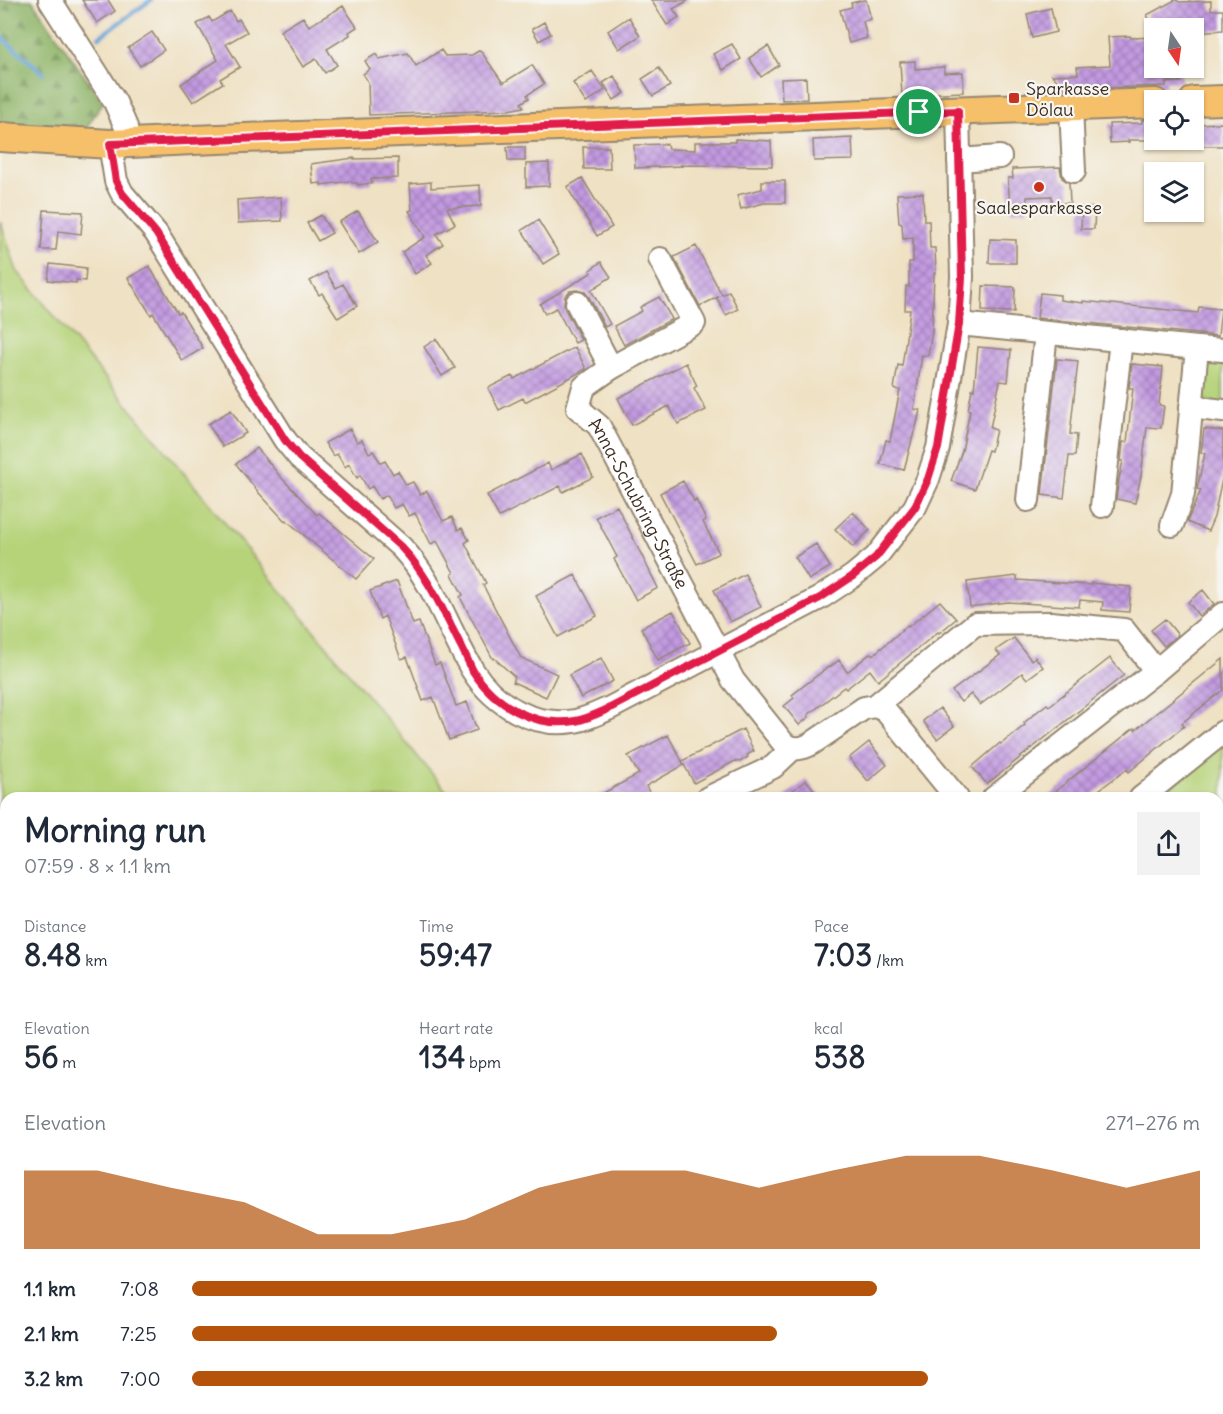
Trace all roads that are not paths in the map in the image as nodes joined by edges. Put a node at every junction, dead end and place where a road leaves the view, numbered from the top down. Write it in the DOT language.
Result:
graph roads {
  1 [pos="50,0"];
  2 [pos="1223,100"];
  3 [pos="1204,101"];
  4 [pos="1144,104"];
  5 [pos="1071,107"];
  6 [pos="958,111"];
  7 [pos="0,137"];
  8 [pos="119,143"];
  9 [pos="1000,157"];
  10 [pos="959,160"];
  11 [pos="1074,171"];
  12 [pos="660,259"];
  13 [pos="577,303"];
  14 [pos="959,324"];
  15 [pos="1046,333"];
  16 [pos="1121,340"];
  17 [pos="1197,348"];
  18 [pos="1223,350"];
  19 [pos="611,368"];
  20 [pos="1191,407"];
  21 [pos="1223,411"];
  22 [pos="1028,500"];
  23 [pos="1102,506"];
  24 [pos="1172,525"];
  25 [pos="1223,614"];
  26 [pos="718,651"];
  27 [pos="1156,671"];
  28 [pos="875,706"];
  29 [pos="1223,732"];
  30 [pos="792,748"];
  31 [pos="721,792"];
  32 [pos="952,792"];
  33 [pos="1002,792"];
  34 [pos="1148,792"];
  1 -- 8 [label="street"];
  2 -- 3 [label="main road"];
  4 -- 5 [label="main road"];
  5 -- 6 [label="main road"];
  5 -- 11 [label="street"];
  6 -- 8 [label="main road"];
  6 -- 10 [label="street"];
  7 -- 8 [label="main road"];
  8 -- 26 [label="street"];
  9 -- 10 [label="street"];
  10 -- 14 [label="street"];
  12 -- 19 [label="street, Anna-Schubring-Straße"];
  13 -- 19 [label="street"];
  14 -- 15 [label="street"];
  14 -- 26 [label="street"];
  15 -- 16 [label="street"];
  15 -- 22 [label="street"];
  16 -- 17 [label="street"];
  16 -- 23 [label="street"];
  17 -- 18 [label="street"];
  17 -- 20 [label="street"];
  19 -- 26 [label="street, Anna-Schubring-Straße"];
  20 -- 21 [label="street"];
  20 -- 24 [label="street"];
  25 -- 27 [label="street"];
  26 -- 30 [label="street"];
  27 -- 28 [label="street"];
  27 -- 33 [label="street"];
  28 -- 30 [label="street"];
  28 -- 32 [label="street"];
  29 -- 34 [label="street"];
  30 -- 31 [label="street"];
}
